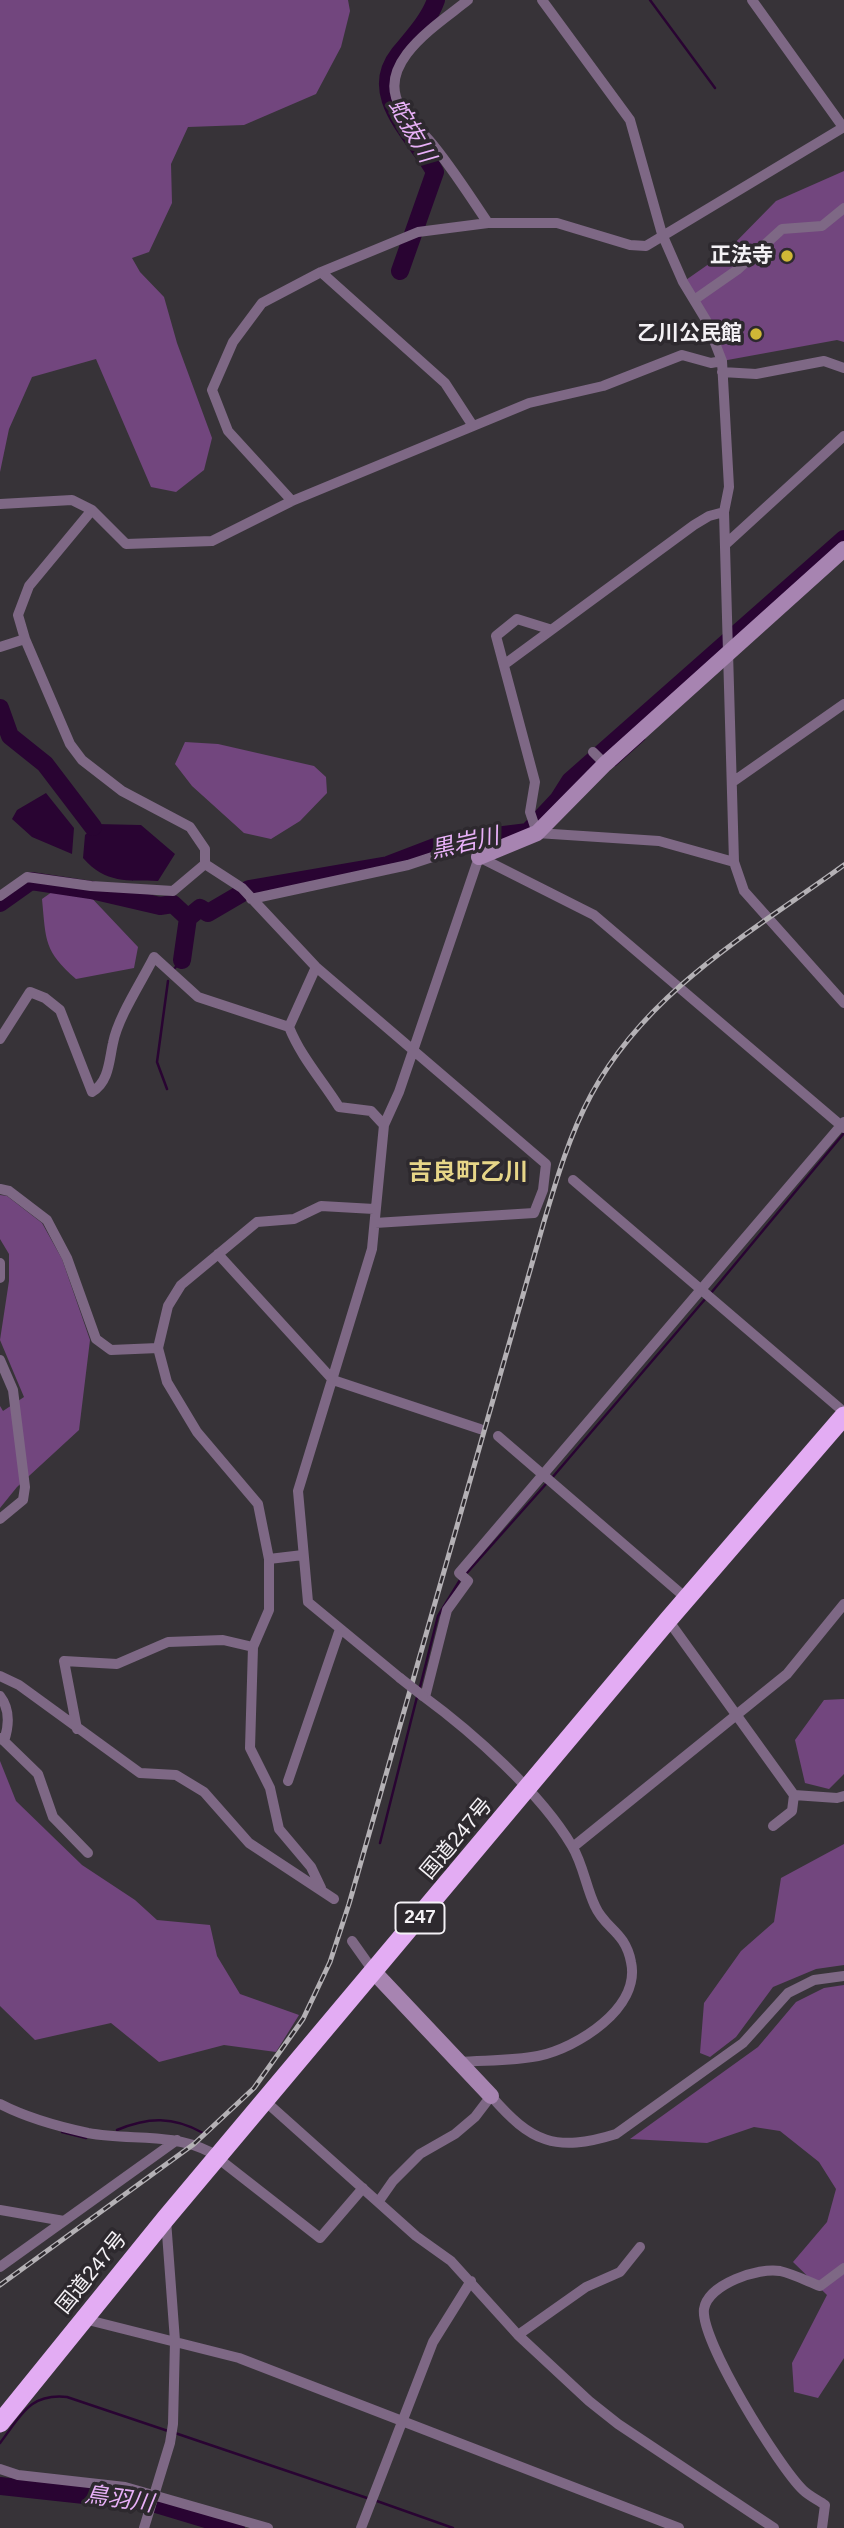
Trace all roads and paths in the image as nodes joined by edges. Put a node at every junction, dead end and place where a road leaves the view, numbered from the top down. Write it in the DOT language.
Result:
graph roads {
  1 [pos="468,0"];
  2 [pos="542,0"];
  3 [pos="751,0"];
  4 [pos="844,127"];
  5 [pos="844,208"];
  6 [pos="488,223"];
  7 [pos="662,234"];
  8 [pos="321,272"];
  9 [pos="694,300"];
  10 [pos="722,366"];
  11 [pos="844,368"];
  12 [pos="473,426"];
  13 [pos="844,436"];
  14 [pos="292,501"];
  15 [pos="0,504"];
  16 [pos="92,510"];
  17 [pos="724,512"];
  18 [pos="727,542"];
  19 [pos="844,549"];
  20 [pos="549,629"];
  21 [pos="25,639"];
  22 [pos="730,643"];
  23 [pos="0,646"];
  24 [pos="505,664"];
  25 [pos="844,704"];
  26 [pos="734,781"];
  27 [pos="537,832"];
  28 [pos="484,854"];
  29 [pos="734,863"];
  30 [pos="205,864"];
  31 [pos="0,896"];
  32 [pos="251,899"];
  33 [pos="316,967"];
  34 [pos="844,1003"];
  35 [pos="289,1027"];
  36 [pos="0,1039"];
  37 [pos="413,1051"];
  38 [pos="384,1125"];
  39 [pos="843,1125"];
  40 [pos="573,1180"];
  41 [pos="0,1189"];
  42 [pos="374,1209"];
  43 [pos="375,1223"];
  44 [pos="218,1254"];
  45 [pos="0,1263"];
  46 [pos="0,1278"];
  47 [pos="703,1291"];
  48 [pos="158,1348"];
  49 [pos="0,1360"];
  50 [pos="333,1380"];
  51 [pos="844,1414"];
  52 [pos="480,1429"];
  53 [pos="498,1437"];
  54 [pos="544,1476"];
  55 [pos="0,1518"];
  56 [pos="303,1555"];
  57 [pos="269,1559"];
  58 [pos="686,1598"];
  59 [pos="844,1604"];
  60 [pos="668,1620"];
  61 [pos="340,1629"];
  62 [pos="253,1647"];
  63 [pos="0,1676"];
  64 [pos="0,1696"];
  65 [pos="424,1697"];
  66 [pos="736,1716"];
  67 [pos="77,1729"];
  68 [pos="2,1739"];
  69 [pos="288,1781"];
  70 [pos="530,1788"];
  71 [pos="794,1794"];
  72 [pos="844,1796"];
  73 [pos="773,1826"];
  74 [pos="573,1847"];
  75 [pos="88,1853"];
  76 [pos="321,1888"];
  77 [pos="334,1899"];
  78 [pos="352,1941"];
  79 [pos="374,1972"];
  80 [pos="844,1976"];
  81 [pos="458,2062"];
  82 [pos="491,2096"];
  83 [pos="265,2101"];
  84 [pos="0,2104"];
  85 [pos="177,2140"];
  86 [pos="217,2159"];
  87 [pos="363,2188"];
  88 [pos="379,2201"];
  89 [pos="0,2210"];
  90 [pos="166,2218"];
  91 [pos="64,2221"];
  92 [pos="640,2247"];
  93 [pos="0,2267"];
  94 [pos="844,2268"];
  95 [pos="471,2281"];
  96 [pos="84,2319"];
  97 [pos="518,2335"];
  98 [pos="175,2341"];
  99 [pos="404,2420"];
  100 [pos="0,2423"];
  101 [pos="0,2469"];
  102 [pos="154,2500"];
  103 [pos="145,2528"];
  104 [pos="268,2528"];
  105 [pos="361,2528"];
  106 [pos="679,2528"];
  107 [pos="774,2528"];
  108 [pos="822,2528"];
  1 -- 6 [label="street"];
  2 -- 7 [label="street"];
  3 -- 4 [label="street"];
  4 -- 7 [label="street"];
  5 -- 9 [label="street"];
  6 -- 7 [label="street"];
  6 -- 8 [label="street"];
  7 -- 9 [label="street"];
  8 -- 12 [label="street"];
  8 -- 14 [label="street"];
  9 -- 10 [label="street"];
  10 -- 11 [label="street"];
  10 -- 12 [label="street"];
  10 -- 17 [label="street"];
  12 -- 14 [label="street"];
  13 -- 18 [label="street"];
  14 -- 16 [label="street"];
  15 -- 16 [label="street"];
  16 -- 21 [label="street"];
  17 -- 18 [label="street"];
  17 -- 20 [label="street"];
  18 -- 22 [label="street"];
  19 -- 22 [label="street"];
  20 -- 24 [label="street"];
  20 -- 24 [label="street"];
  21 -- 23 [label="street"];
  21 -- 30 [label="street"];
  22 -- 26 [label="street"];
  22 -- 27 [label="street"];
  24 -- 27 [label="street"];
  25 -- 26 [label="street"];
  26 -- 29 [label="street"];
  27 -- 28 [label="street"];
  27 -- 29 [label="street"];
  28 -- 32 [label="street"];
  28 -- 37 [label="street"];
  28 -- 39 [label="street"];
  29 -- 34 [label="street"];
  30 -- 31 [label="street"];
  30 -- 32 [label="street"];
  32 -- 33 [label="street"];
  33 -- 35 [label="street"];
  33 -- 37 [label="street"];
  35 -- 36 [label="street"];
  35 -- 38 [label="street"];
  37 -- 38 [label="street"];
  37 -- 43 [label="street"];
  38 -- 42 [label="street"];
  39 -- 47 [label="street"];
  40 -- 47 [label="street"];
  41 -- 48 [label="street"];
  42 -- 43 [label="street"];
  42 -- 44 [label="street"];
  43 -- 50 [label="street"];
  44 -- 48 [label="street"];
  44 -- 50 [label="street"];
  45 -- 46 [label="street"];
  47 -- 51 [label="street"];
  47 -- 54 [label="street"];
  48 -- 57 [label="street"];
  49 -- 55 [label="street"];
  50 -- 52 [label="street"];
  50 -- 56 [label="street"];
  51 -- 58 [label="highway, 国道247号 / 247"];
  53 -- 54 [label="street"];
  54 -- 58 [label="street"];
  54 -- 65 [label="street"];
  56 -- 57 [label="street"];
  56 -- 61 [label="street"];
  57 -- 62 [label="street"];
  58 -- 60 [label="highway, 国道247号 / 247"];
  59 -- 66 [label="street"];
  60 -- 66 [label="street"];
  60 -- 70 [label="highway, 国道247号 / 247"];
  61 -- 65 [label="street, bridge"];
  61 -- 69 [label="street"];
  62 -- 67 [label="street"];
  62 -- 76 [label="street"];
  63 -- 67 [label="street"];
  64 -- 68 [label="street"];
  65 -- 70 [label="street"];
  66 -- 71 [label="street"];
  66 -- 74 [label="street"];
  67 -- 76 [label="street"];
  68 -- 75 [label="street"];
  70 -- 74 [label="street"];
  70 -- 79 [label="highway, 国道247号 / 247"];
  71 -- 72 [label="street"];
  71 -- 73 [label="street"];
  74 -- 81 [label="street"];
  76 -- 77 [label="street"];
  78 -- 79 [label="street"];
  79 -- 81 [label="street"];
  79 -- 83 [label="highway, 国道247号 / 247"];
  80 -- 82 [label="street"];
  81 -- 82 [label="street"];
  82 -- 88 [label="street"];
  83 -- 86 [label="highway, 国道247号 / 247"];
  83 -- 87 [label="street"];
  84 -- 85 [label="street"];
  85 -- 86 [label="street"];
  85 -- 91 [label="street"];
  86 -- 87 [label="street"];
  86 -- 90 [label="highway, 国道247号 / 247"];
  87 -- 88 [label="street"];
  88 -- 95 [label="street"];
  89 -- 91 [label="street"];
  90 -- 96 [label="highway, 国道247号 / 247"];
  90 -- 98 [label="street"];
  91 -- 93 [label="street"];
  92 -- 97 [label="street"];
  94 -- 108 [label="street"];
  95 -- 97 [label="street"];
  95 -- 99 [label="street"];
  96 -- 98 [label="street"];
  96 -- 100 [label="highway, 国道247号 / 247"];
  97 -- 107 [label="street"];
  98 -- 99 [label="street"];
  98 -- 102 [label="street"];
  99 -- 105 [label="street"];
  99 -- 106 [label="street"];
  101 -- 102 [label="street"];
  102 -- 103 [label="street"];
  102 -- 104 [label="street"];
}
